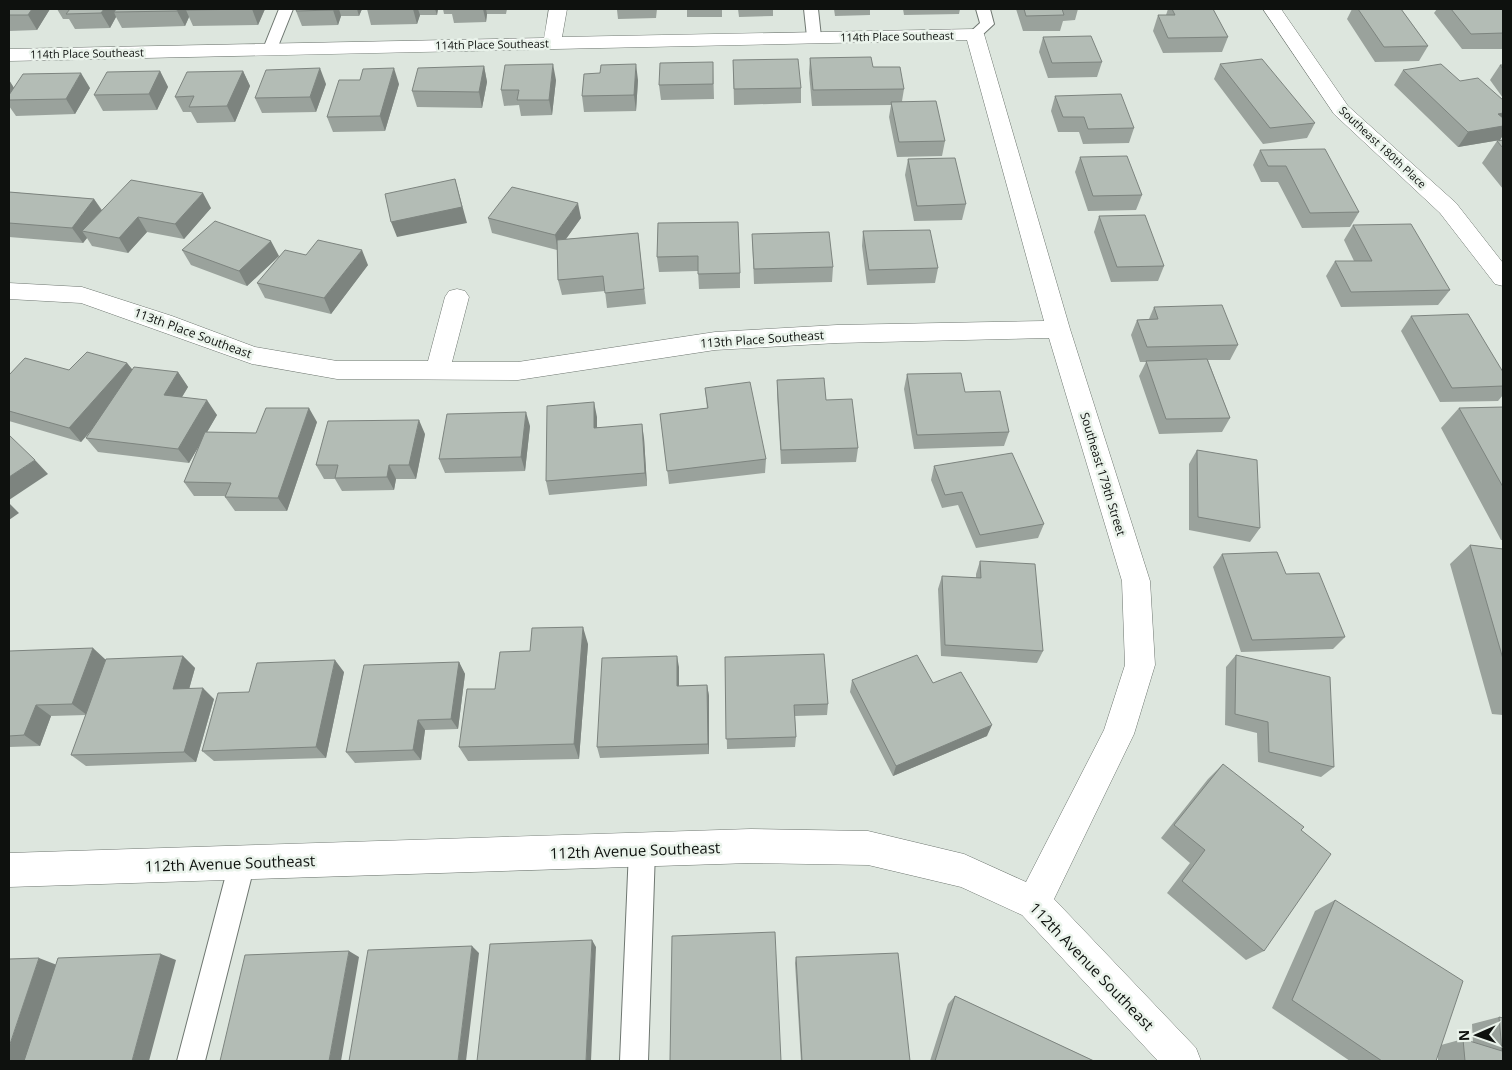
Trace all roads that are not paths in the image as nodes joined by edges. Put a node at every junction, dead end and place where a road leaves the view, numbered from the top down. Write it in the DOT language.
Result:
graph roads {
  1 [pos="286,9"];
  2 [pos="558,9"];
  3 [pos="811,9"];
  4 [pos="983,9"];
  5 [pos="1272,9"];
  6 [pos="975,34"];
  7 [pos="814,38"];
  8 [pos="552,42"];
  9 [pos="270,49"];
  10 [pos="9,54"];
  11 [pos="1503,278"];
  12 [pos="9,291"];
  13 [pos="457,297"];
  14 [pos="1058,329"];
  15 [pos="438,370"];
  16 [pos="642,850"];
  17 [pos="242,863"];
  18 [pos="9,870"];
  19 [pos="1034,903"];
  20 [pos="191,1061"];
  21 [pos="634,1061"];
  22 [pos="1183,1061"];
  1 -- 9 [label="lane"];
  2 -- 8 [label="street"];
  3 -- 7 [label="lane"];
  4 -- 6 [label="lane"];
  5 -- 11 [label="street, Southeast 180th Place"];
  6 -- 7 [label="street, 114th Place Southeast"];
  6 -- 14 [label="street, Southeast 179th Street"];
  7 -- 8 [label="street, 114th Place Southeast"];
  8 -- 9 [label="street, 114th Place Southeast"];
  9 -- 10 [label="street, 114th Place Southeast"];
  12 -- 15 [label="street, 113th Place Southeast"];
  13 -- 15 [label="street"];
  14 -- 15 [label="street, 113th Place Southeast"];
  14 -- 19 [label="street, Southeast 179th Street"];
  16 -- 17 [label="street, 112th Avenue Southeast"];
  16 -- 19 [label="street, 112th Avenue Southeast"];
  16 -- 21 [label="lane"];
  17 -- 18 [label="street, 112th Avenue Southeast"];
  17 -- 20 [label="lane"];
  19 -- 22 [label="street, 112th Avenue Southeast"];
}
